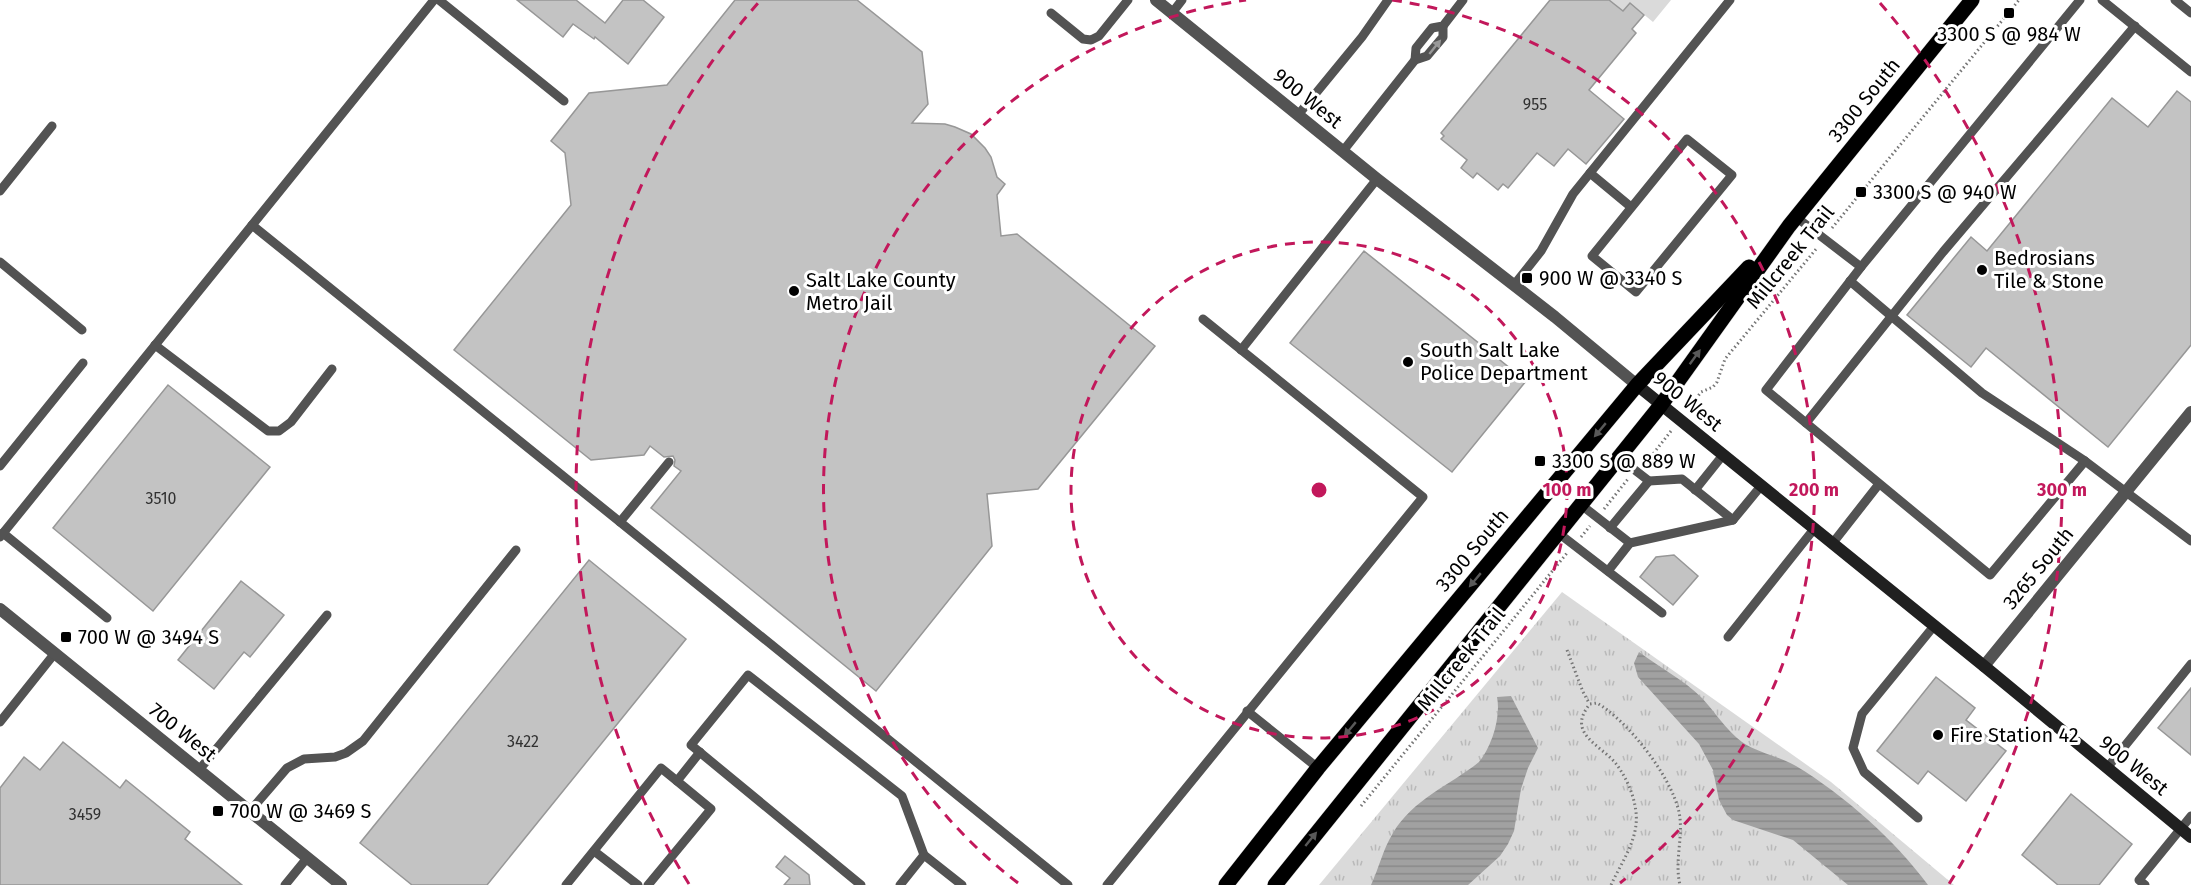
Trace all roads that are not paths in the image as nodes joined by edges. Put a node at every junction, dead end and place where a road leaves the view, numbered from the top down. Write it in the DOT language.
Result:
graph roads {
  1 [pos="434,0"];
  2 [pos="439,0"];
  3 [pos="1128,0"];
  4 [pos="1156,0"];
  5 [pos="1182,0"];
  6 [pos="1388,0"];
  7 [pos="1463,0"];
  8 [pos="1730,0"];
  9 [pos="1971,0"];
  10 [pos="2080,0"];
  11 [pos="2102,0"];
  12 [pos="2175,0"];
  13 [pos="1052,13"];
  14 [pos="1172,13"];
  15 [pos="2191,13"];
  16 [pos="1443,26"];
  17 [pos="2135,26"];
  18 [pos="1415,60"];
  19 [pos="2191,72"];
  20 [pos="564,101"];
  21 [pos="1298,115"];
  22 [pos="52,126"];
  23 [pos="1343,151"];
  24 [pos="1590,173"];
  25 [pos="1377,179"];
  26 [pos="0,190"];
  27 [pos="1632,207"];
  28 [pos="1792,221"];
  29 [pos="252,225"];
  30 [pos="0,262"];
  31 [pos="1861,267"];
  32 [pos="1850,281"];
  33 [pos="1514,285"];
  34 [pos="1891,317"];
  35 [pos="1203,319"];
  36 [pos="82,330"];
  37 [pos="155,345"];
  38 [pos="1241,350"];
  39 [pos="83,363"];
  40 [pos="332,369"];
  41 [pos="1637,385"];
  42 [pos="1661,405"];
  43 [pos="2191,412"];
  44 [pos="1806,423"];
  45 [pos="1723,455"];
  46 [pos="1618,457"];
  47 [pos="2085,461"];
  48 [pos="669,462"];
  49 [pos="0,466"];
  50 [pos="1648,481"];
  51 [pos="1879,484"];
  52 [pos="1761,486"];
  53 [pos="1695,490"];
  54 [pos="2126,492"];
  55 [pos="1580,504"];
  56 [pos="1733,520"];
  57 [pos="620,522"];
  58 [pos="1610,528"];
  59 [pos="1814,529"];
  60 [pos="1557,532"];
  61 [pos="1,535"];
  62 [pos="2191,541"];
  63 [pos="1630,543"];
  64 [pos="1832,544"];
  65 [pos="516,550"];
  66 [pos="1608,571"];
  67 [pos="0,609"];
  68 [pos="1662,613"];
  69 [pos="327,615"];
  70 [pos="107,618"];
  71 [pos="1934,626"];
  72 [pos="1728,637"];
  73 [pos="55,653"];
  74 [pos="2191,664"];
  75 [pos="1984,666"];
  76 [pos="1246,711"];
  77 [pos="0,722"];
  78 [pos="700,752"];
  79 [pos="1318,768"];
  80 [pos="2107,768"];
  81 [pos="199,770"];
  82 [pos="677,781"];
  83 [pos="250,811"];
  84 [pos="2191,816"];
  85 [pos="1918,819"];
  86 [pos="2186,833"];
  87 [pos="594,851"];
  88 [pos="924,855"];
  89 [pos="307,858"];
  90 [pos="285,885"];
  91 [pos="341,885"];
  92 [pos="567,885"];
  93 [pos="638,885"];
  94 [pos="648,885"];
  95 [pos="861,885"];
  96 [pos="900,885"];
  97 [pos="962,885"];
  98 [pos="1068,885"];
  99 [pos="1107,885"];
  100 [pos="1226,885"];
  101 [pos="1275,885"];
  102 [pos="2145,885"];
  1 -- 29 [label="lane"];
  2 -- 20 [label="lane"];
  3 -- 13 [label="lane"];
  4 -- 14 [label="street, 900 West"];
  5 -- 14 [label="lane"];
  6 -- 21 [label="lane"];
  7 -- 16 [label="lane"];
  8 -- 24 [label="lane"];
  9 -- 28 [label="main road, 3300 South"];
  10 -- 31 [label="lane"];
  11 -- 17 [label="lane"];
  12 -- 15 [label="lane"];
  14 -- 21 [label="street, 900 West"];
  18 -- 16 [label="lane, one-way"];
  16 -- 18 [label="lane"];
  17 -- 19 [label="lane"];
  17 -- 34 [label="lane"];
  18 -- 23 [label="lane"];
  21 -- 23 [label="street, 900 West"];
  22 -- 26 [label="lane"];
  23 -- 25 [label="street, 900 West"];
  24 -- 27 [label="lane"];
  24 -- 33 [label="lane"];
  25 -- 33 [label="street, 900 West"];
  25 -- 38 [label="lane"];
  27 -- 27 [label="lane"];
  28 -- 31 [label="lane"];
  28 -- 41 [label="main road, 3300 South"];
  42 -- 28 [label="main road, 3300 South, one-way"];
  29 -- 37 [label="lane"];
  29 -- 57 [label="lane"];
  30 -- 36 [label="lane"];
  31 -- 32 [label="lane"];
  32 -- 34 [label="lane"];
  32 -- 44 [label="lane"];
  33 -- 41 [label="street, 900 West"];
  34 -- 44 [label="lane"];
  34 -- 47 [label="lane"];
  35 -- 38 [label="lane"];
  37 -- 40 [label="lane"];
  37 -- 61 [label="lane"];
  38 -- 76 [label="lane"];
  39 -- 49 [label="lane"];
  41 -- 42 [label="main road, 900 West"];
  41 -- 79 [label="main road, 3300 South, one-way"];
  42 -- 45 [label="main road, 900 West"];
  42 -- 46 [label="main road, 3300 South"];
  43 -- 54 [label="street, 3265 South"];
  44 -- 51 [label="lane"];
  45 -- 52 [label="main road, 900 West"];
  45 -- 53 [label="lane"];
  46 -- 50 [label="lane"];
  46 -- 55 [label="main road, 3300 South"];
  47 -- 51 [label="lane"];
  47 -- 54 [label="lane"];
  48 -- 57 [label="lane"];
  50 -- 53 [label="lane"];
  50 -- 58 [label="lane"];
  51 -- 64 [label="lane"];
  52 -- 56 [label="lane"];
  52 -- 59 [label="main road, 900 West"];
  53 -- 56 [label="lane"];
  54 -- 62 [label="lane"];
  54 -- 75 [label="street, 3265 South"];
  55 -- 58 [label="lane"];
  55 -- 60 [label="main road, 3300 South"];
  56 -- 63 [label="lane"];
  57 -- 98 [label="lane"];
  58 -- 63 [label="lane"];
  59 -- 64 [label="main road, 900 West"];
  59 -- 72 [label="lane"];
  60 -- 66 [label="lane"];
  101 -- 60 [label="main road, 3300 South, one-way"];
  61 -- 70 [label="lane"];
  63 -- 66 [label="lane"];
  64 -- 71 [label="main road, 900 West"];
  65 -- 83 [label="lane"];
  66 -- 68 [label="lane"];
  67 -- 73 [label="street, 700 West"];
  69 -- 81 [label="lane"];
  71 -- 75 [label="main road, 900 West"];
  71 -- 85 [label="lane"];
  73 -- 77 [label="lane"];
  73 -- 81 [label="street, 700 West"];
  74 -- 80 [label="lane"];
  75 -- 80 [label="main road, 900 West"];
  76 -- 79 [label="lane"];
  76 -- 99 [label="lane"];
  78 -- 82 [label="lane"];
  78 -- 88 [label="lane"];
  78 -- 95 [label="lane"];
  79 -- 100 [label="main road, 3300 South"];
  80 -- 86 [label="main road, 900 West"];
  81 -- 83 [label="street, 700 West"];
  82 -- 87 [label="lane"];
  82 -- 94 [label="lane"];
  83 -- 89 [label="street, 700 West"];
  84 -- 86 [label="lane"];
  86 -- 102 [label="lane"];
  87 -- 92 [label="lane"];
  87 -- 93 [label="lane"];
  88 -- 96 [label="lane"];
  88 -- 97 [label="lane"];
  89 -- 90 [label="lane"];
  89 -- 91 [label="street, 700 West"];
}
